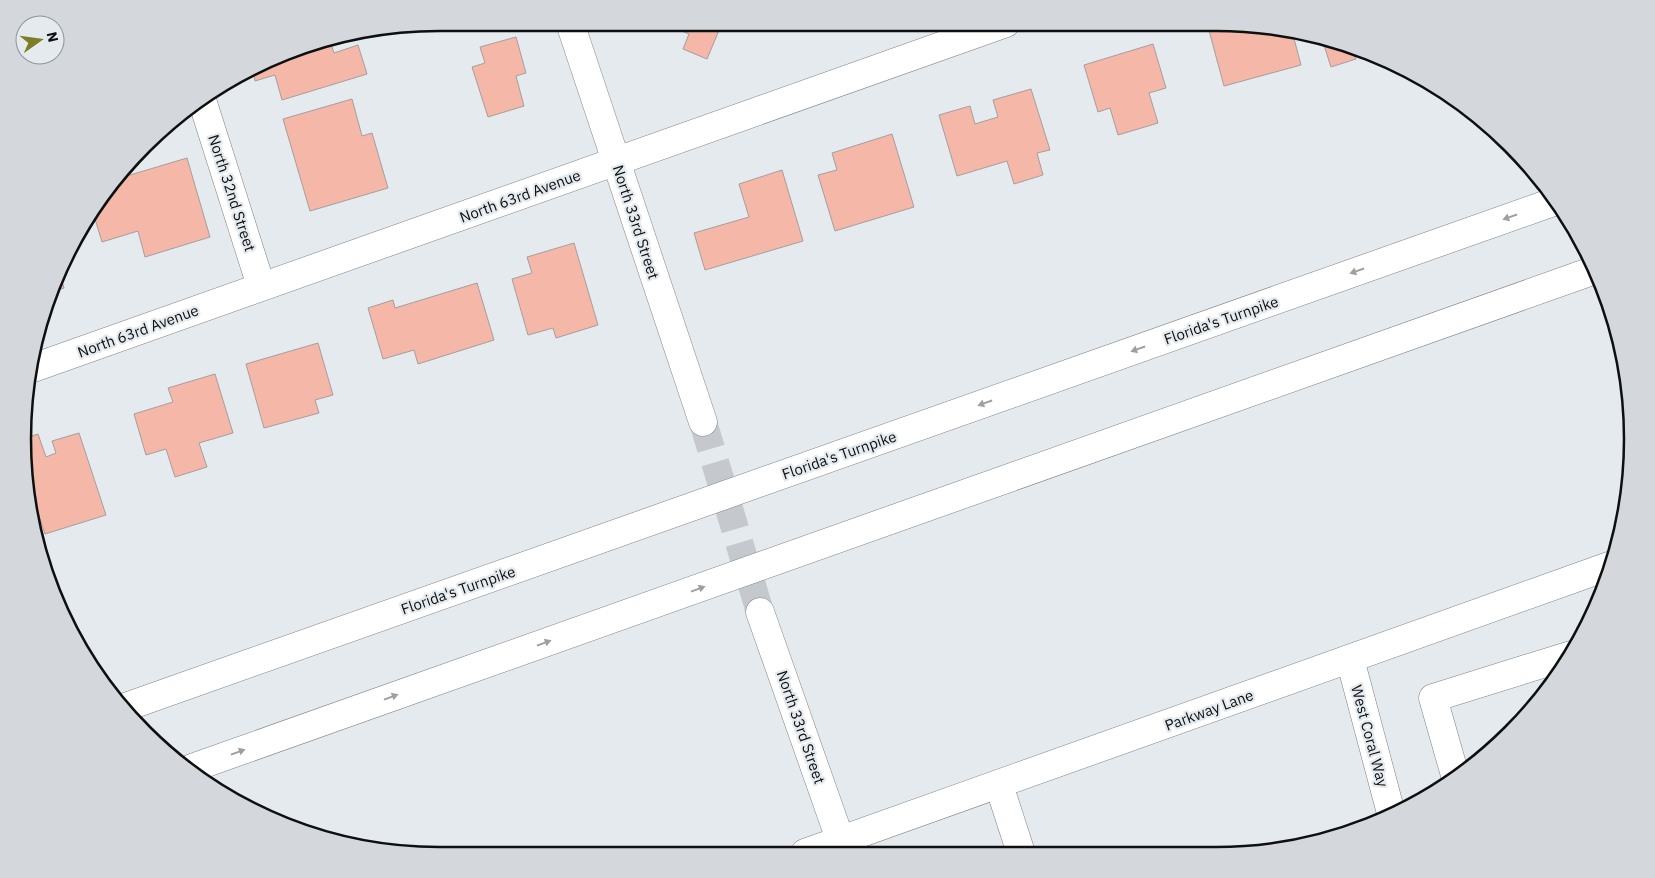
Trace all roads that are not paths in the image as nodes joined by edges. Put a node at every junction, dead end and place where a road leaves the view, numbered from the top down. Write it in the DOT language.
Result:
graph roads {
  1 [pos="573,31"];
  2 [pos="967,31"];
  3 [pos="204,106"];
  4 [pos="616,161"];
  5 [pos="1549,204"];
  6 [pos="1588,273"];
  7 [pos="261,286"];
  8 [pos="38,366"];
  9 [pos="703,422"];
  10 [pos="1603,568"];
  11 [pos="760,612"];
  12 [pos="1350,659"];
  13 [pos="1560,659"];
  14 [pos="130,705"];
  15 [pos="197,766"];
  16 [pos="1453,770"];
  17 [pos="999,786"];
  18 [pos="1389,808"];
  19 [pos="842,847"];
  20 [pos="850,847"];
  21 [pos="1019,847"];
  1 -- 4 [label="main road, North 33rd Street"];
  2 -- 4 [label="main road, North 63rd Avenue"];
  3 -- 7 [label="main road, North 32nd Street"];
  4 -- 7 [label="main road, North 63rd Avenue"];
  4 -- 9 [label="main road, North 33rd Street"];
  5 -- 14 [label="main road, Florida's Turnpike, one-way"];
  15 -- 6 [label="main road, one-way"];
  7 -- 8 [label="main road, North 63rd Avenue"];
  10 -- 12 [label="main road, Parkway Lane"];
  11 -- 19 [label="main road, North 33rd Street"];
  12 -- 17 [label="main road, Parkway Lane"];
  12 -- 18 [label="main road, West Coral Way"];
  13 -- 16 [label="main road"];
  17 -- 20 [label="main road, Parkway Lane"];
  17 -- 21 [label="main road"];
}
